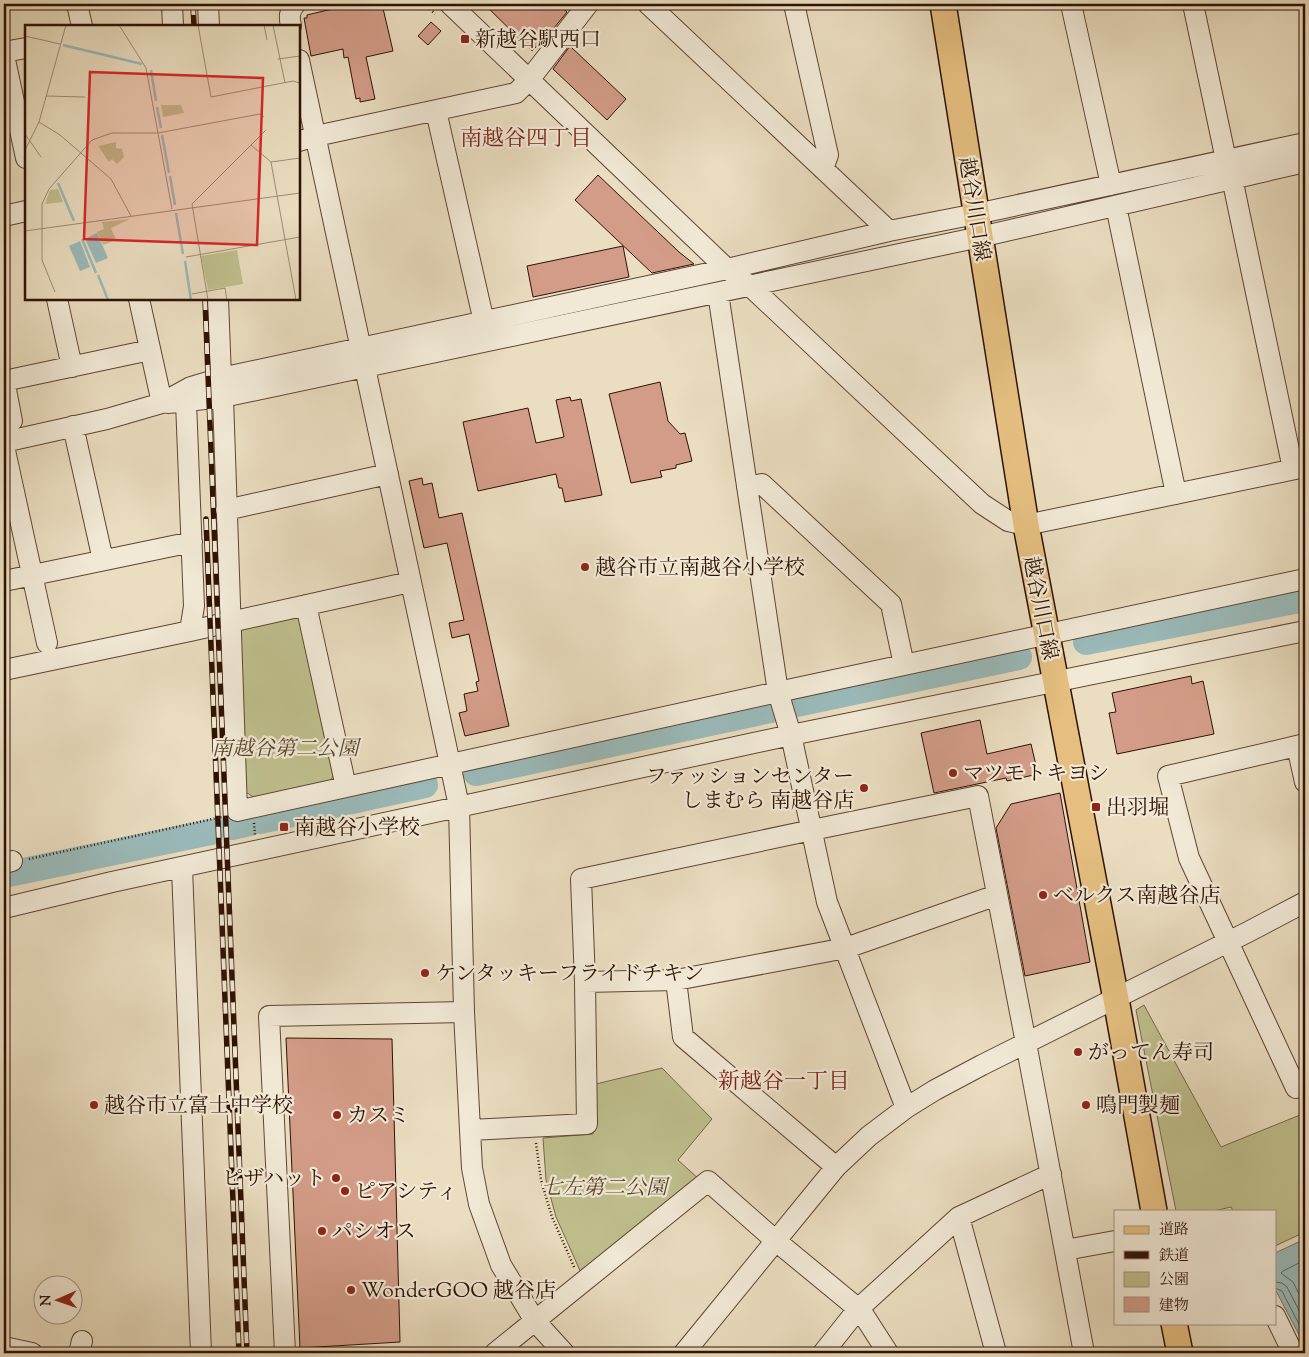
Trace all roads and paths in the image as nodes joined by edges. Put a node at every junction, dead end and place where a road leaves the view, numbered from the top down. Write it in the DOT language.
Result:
graph roads {
  1 [pos="78,4"];
  2 [pos="172,4"];
  3 [pos="208,4"];
  4 [pos="295,4"];
  5 [pos="450,4"];
  6 [pos="588,4"];
  7 [pos="648,4"];
  8 [pos="794,4"];
  9 [pos="943,4"];
  10 [pos="1071,4"];
  11 [pos="1193,4"];
  12 [pos="82,25"];
  13 [pos="173,25"];
  14 [pos="209,25"];
  15 [pos="291,25"];
  16 [pos="25,48"];
  17 [pos="4,53"];
  18 [pos="300,70"];
  19 [pos="529,80"];
  20 [pos="436,111"];
  21 [pos="307,139"];
  22 [pos="1305,143"];
  23 [pos="25,153"];
  24 [pos="1305,162"];
  25 [pos="824,169"];
  26 [pos="1229,169"];
  27 [pos="1111,185"];
  28 [pos="1116,206"];
  29 [pos="25,211"];
  30 [pos="4,216"];
  31 [pos="978,225"];
  32 [pos="889,231"];
  33 [pos="728,269"];
  34 [pos="750,286"];
  35 [pos="718,293"];
  36 [pos="57,300"];
  37 [pos="139,300"];
  38 [pos="218,300"];
  39 [pos="484,322"];
  40 [pos="150,350"];
  41 [pos="363,358"];
  42 [pos="72,367"];
  43 [pos="4,380"];
  44 [pos="222,388"];
  45 [pos="186,402"];
  46 [pos="162,403"];
  47 [pos="12,421"];
  48 [pos="72,426"];
  49 [pos="4,442"];
  50 [pos="4,446"];
  51 [pos="1299,468"];
  52 [pos="388,474"];
  53 [pos="747,487"];
  54 [pos="1176,494"];
  55 [pos="226,510"];
  56 [pos="1026,526"];
  57 [pos="192,542"];
  58 [pos="103,560"];
  59 [pos="33,575"];
  60 [pos="1305,579"];
  61 [pos="4,581"];
  62 [pos="410,582"];
  63 [pos="306,604"];
  64 [pos="230,622"];
  65 [pos="190,631"];
  66 [pos="1305,631"];
  67 [pos="1046,635"];
  68 [pos="47,643"];
  69 [pos="904,665"];
  70 [pos="4,670"];
  71 [pos="1055,681"];
  72 [pos="778,692"];
  73 [pos="791,735"];
  74 [pos="1301,745"];
  75 [pos="450,764"];
  76 [pos="1305,782"];
  77 [pos="346,787"];
  78 [pos="459,806"];
  79 [pos="237,812"];
  80 [pos="812,830"];
  81 [pos="8,862"];
  82 [pos="182,868"];
  83 [pos="997,895"];
  84 [pos="1305,902"];
  85 [pos="4,908"];
  86 [pos="1227,941"];
  87 [pos="846,948"];
  88 [pos="676,980"];
  89 [pos="585,982"];
  90 [pos="1116,999"];
  91 [pos="464,1012"];
  92 [pos="1026,1043"];
  93 [pos="1296,1088"];
  94 [pos="906,1108"];
  95 [pos="470,1130"];
  96 [pos="536,1142"];
  97 [pos="836,1167"];
  98 [pos="1051,1174"];
  99 [pos="1154,1210"];
  100 [pos="959,1217"];
  101 [pos="776,1241"];
  102 [pos="1114,1241"];
  103 [pos="1065,1250"];
  104 [pos="578,1275"];
  105 [pos="858,1309"];
  106 [pos="1276,1318"];
  107 [pos="535,1321"];
  108 [pos="1174,1324"];
  109 [pos="4,1347"];
  110 [pos="32,1353"];
  111 [pos="200,1353"];
  112 [pos="284,1353"];
  113 [pos="495,1353"];
  114 [pos="564,1353"];
  115 [pos="684,1353"];
  116 [pos="823,1353"];
  117 [pos="888,1353"];
  118 [pos="996,1353"];
  119 [pos="1084,1353"];
  120 [pos="1180,1353"];
  121 [pos="1293,1353"];
  1 -- 12 [label="street"];
  2 -- 13 [label="street"];
  3 -- 14 [label="street"];
  4 -- 15 [label="street"];
  5 -- 19 [label="street"];
  6 -- 19 [label="street"];
  7 -- 25 [label="street"];
  8 -- 25 [label="street"];
  9 -- 31 [label="main road, 越谷川口線"];
  10 -- 27 [label="street"];
  11 -- 26 [label="street"];
  16 -- 17 [label="street"];
  17 -- 23 [label="street"];
  18 -- 21 [label="street"];
  19 -- 20 [label="street"];
  19 -- 33 [label="street"];
  20 -- 21 [label="street"];
  20 -- 39 [label="street"];
  21 -- 41 [label="street"];
  22 -- 26 [label="street"];
  24 -- 26 [label="street"];
  25 -- 32 [label="street"];
  26 -- 27 [label="street"];
  26 -- 28 [label="street"];
  26 -- 51 [label="street"];
  27 -- 31 [label="street"];
  28 -- 31 [label="street"];
  28 -- 54 [label="street"];
  29 -- 30 [label="street"];
  31 -- 32 [label="street"];
  31 -- 34 [label="street"];
  31 -- 56 [label="main road, 越谷川口線"];
  32 -- 33 [label="street"];
  33 -- 34 [label="street"];
  33 -- 39 [label="street"];
  34 -- 35 [label="street"];
  34 -- 56 [label="street"];
  35 -- 41 [label="street"];
  35 -- 53 [label="street"];
  36 -- 42 [label="street"];
  37 -- 40 [label="street"];
  38 -- 44 [label="street"];
  39 -- 41 [label="street"];
  40 -- 42 [label="street"];
  40 -- 46 [label="street"];
  41 -- 44 [label="street"];
  41 -- 52 [label="street"];
  42 -- 43 [label="street"];
  43 -- 47 [label="street"];
  44 -- 45 [label="street"];
  44 -- 46 [label="street"];
  44 -- 55 [label="street"];
  45 -- 46 [label="street"];
  45 -- 57 [label="street"];
  46 -- 48 [label="street"];
  48 -- 49 [label="street"];
  48 -- 58 [label="street"];
  50 -- 59 [label="street"];
  51 -- 54 [label="street"];
  52 -- 55 [label="street"];
  52 -- 62 [label="street"];
  53 -- 69 [label="street"];
  53 -- 72 [label="street"];
  54 -- 56 [label="street"];
  55 -- 64 [label="street"];
  56 -- 67 [label="main road, 越谷川口線"];
  57 -- 58 [label="street"];
  57 -- 65 [label="street"];
  58 -- 59 [label="street"];
  59 -- 61 [label="street"];
  59 -- 68 [label="street"];
  60 -- 67 [label="street"];
  62 -- 63 [label="street"];
  62 -- 75 [label="street"];
  63 -- 64 [label="street"];
  63 -- 77 [label="street"];
  64 -- 65 [label="street"];
  64 -- 79 [label="street"];
  65 -- 70 [label="street"];
  66 -- 71 [label="street"];
  67 -- 69 [label="street"];
  67 -- 71 [label="main road, 越谷川口線"];
  69 -- 72 [label="street"];
  71 -- 73 [label="street"];
  71 -- 90 [label="main road, 越谷川口線"];
  72 -- 73 [label="street"];
  72 -- 75 [label="street"];
  73 -- 78 [label="street"];
  73 -- 80 [label="street"];
  74 -- 76 [label="street"];
  74 -- 86 [label="street"];
  75 -- 77 [label="street"];
  75 -- 78 [label="street"];
  77 -- 79 [label="street"];
  78 -- 82 [label="street"];
  78 -- 91 [label="street"];
  79 -- 81 [label="path"];
  80 -- 83 [label="street"];
  80 -- 87 [label="street"];
  80 -- 89 [label="street"];
  82 -- 85 [label="street"];
  82 -- 111 [label="street"];
  83 -- 87 [label="street"];
  83 -- 92 [label="street"];
  84 -- 86 [label="street"];
  86 -- 90 [label="street"];
  86 -- 93 [label="street"];
  87 -- 88 [label="street"];
  87 -- 94 [label="street"];
  88 -- 89 [label="street"];
  88 -- 97 [label="street"];
  89 -- 95 [label="street"];
  90 -- 92 [label="street"];
  90 -- 99 [label="main road, 越谷川口線"];
  91 -- 95 [label="street"];
  91 -- 112 [label="street"];
  92 -- 94 [label="street"];
  92 -- 98 [label="street"];
  94 -- 97 [label="street"];
  95 -- 107 [label="street"];
  96 -- 104 [label="path"];
  97 -- 101 [label="street"];
  98 -- 100 [label="street"];
  98 -- 103 [label="street"];
  100 -- 105 [label="street"];
  100 -- 118 [label="street"];
  101 -- 105 [label="street"];
  101 -- 107 [label="street"];
  101 -- 115 [label="street"];
  102 -- 103 [label="street"];
  103 -- 119 [label="street"];
  105 -- 116 [label="street"];
  105 -- 117 [label="street"];
  106 -- 121 [label="street"];
  107 -- 113 [label="street"];
  107 -- 114 [label="street"];
  108 -- 120 [label="main road"];
  109 -- 110 [label="street"];
}
